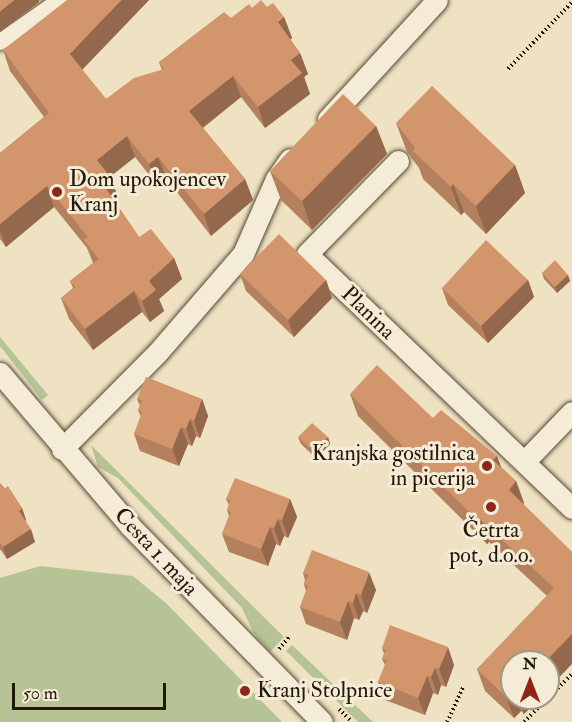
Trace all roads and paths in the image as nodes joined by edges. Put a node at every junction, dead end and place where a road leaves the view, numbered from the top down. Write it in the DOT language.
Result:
graph roads {
  1 [pos="60,0"];
  2 [pos="437,0"];
  3 [pos="572,2"];
  4 [pos="0,42"];
  5 [pos="508,69"];
  6 [pos="398,161"];
  7 [pos="0,373"];
  8 [pos="572,412"];
  9 [pos="62,449"];
  10 [pos="524,462"];
  11 [pos="569,500"];
  12 [pos="572,674"];
  13 [pos="464,686"];
  14 [pos="560,686"];
  15 [pos="536,710"];
  16 [pos="322,722"];
  17 [pos="447,722"];
  18 [pos="524,722"];
  1 -- 4 [label="street"];
  2 -- 9 [label="street"];
  3 -- 5 [label="path"];
  6 -- 10 [label="street, Planina"];
  7 -- 9 [label="street, Cesta 1. maja"];
  8 -- 10 [label="street"];
  9 -- 16 [label="street, Cesta 1. maja"];
  10 -- 11 [label="street, Planina"];
  12 -- 14 [label="path"];
  13 -- 17 [label="path"];
  15 -- 18 [label="path"];
}
